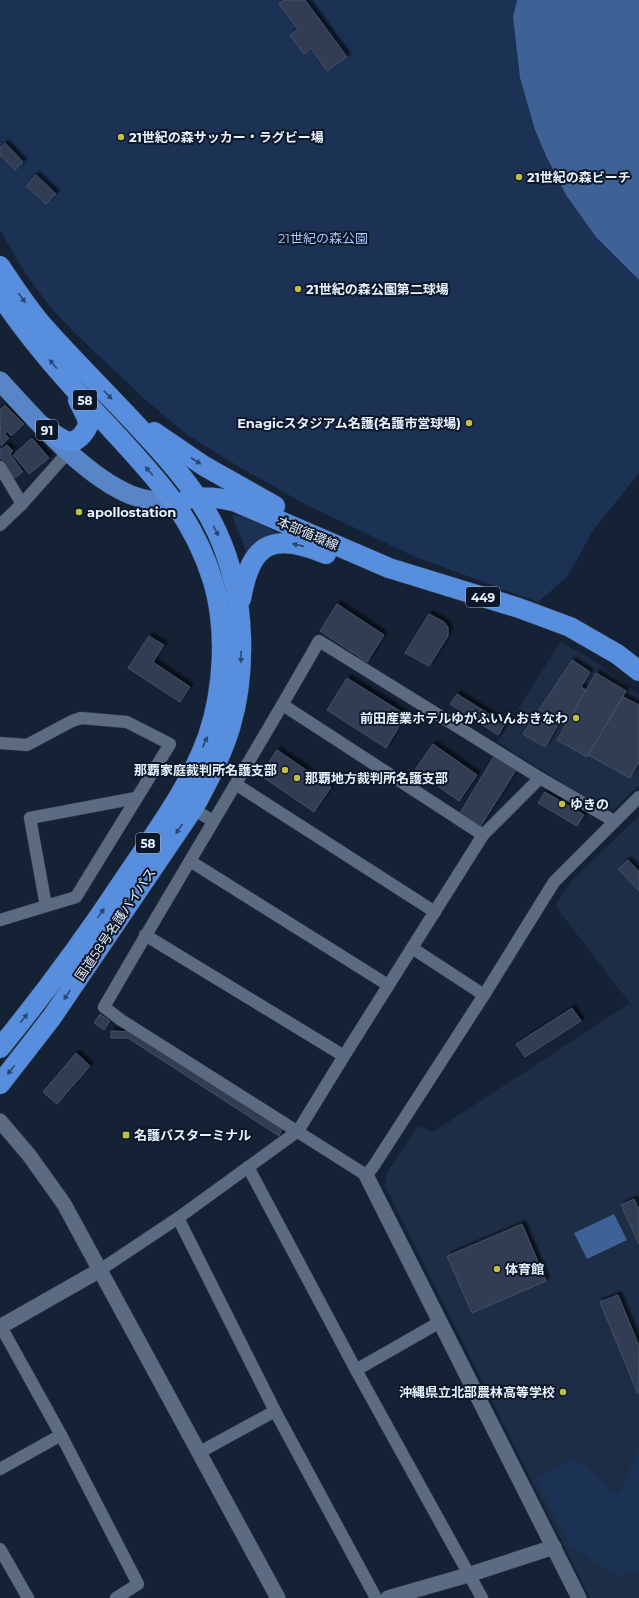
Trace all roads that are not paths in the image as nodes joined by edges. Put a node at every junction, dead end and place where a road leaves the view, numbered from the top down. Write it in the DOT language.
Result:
graph roads {
  1 [pos="0,266"];
  2 [pos="0,295"];
  3 [pos="0,381"];
  4 [pos="69,383"];
  5 [pos="128,416"];
  6 [pos="44,427"];
  7 [pos="69,451"];
  8 [pos="0,467"];
  9 [pos="197,497"];
  10 [pos="173,502"];
  11 [pos="22,504"];
  12 [pos="0,525"];
  13 [pos="319,538"];
  14 [pos="389,568"];
  15 [pos="239,607"];
  16 [pos="639,671"];
  17 [pos="283,705"];
  18 [pos="0,743"];
  19 [pos="540,778"];
  20 [pos="237,785"];
  21 [pos="639,797"];
  22 [pos="136,798"];
  23 [pos="193,809"];
  24 [pos="213,821"];
  25 [pos="614,821"];
  26 [pos="483,835"];
  27 [pos="190,861"];
  28 [pos="46,906"];
  29 [pos="435,912"];
  30 [pos="0,920"];
  31 [pos="145,935"];
  32 [pos="412,948"];
  33 [pos="388,985"];
  34 [pos="484,995"];
  35 [pos="0,1048"];
  36 [pos="344,1056"];
  37 [pos="0,1084"];
  38 [pos="0,1121"];
  39 [pos="298,1131"];
  40 [pos="248,1167"];
  41 [pos="366,1175"];
  42 [pos="178,1218"];
  43 [pos="100,1270"];
  44 [pos="440,1322"];
  45 [pos="0,1326"];
  46 [pos="356,1370"];
  47 [pos="275,1411"];
  48 [pos="61,1435"];
  49 [pos="200,1452"];
  50 [pos="0,1469"];
  51 [pos="554,1546"];
  52 [pos="0,1549"];
  53 [pos="468,1575"];
  54 [pos="28,1598"];
  55 [pos="116,1598"];
  56 [pos="278,1598"];
  57 [pos="376,1598"];
  58 [pos="388,1598"];
  59 [pos="482,1598"];
  60 [pos="579,1598"];
  1 -- 5 [label="highway, 国道58号名護バイパス / 58, one-way"];
  4 -- 2 [label="highway, 国道58号名護バイパス / 58, one-way"];
  3 -- 6 [label="main road, 本部循環線 / 91"];
  4 -- 6 [label="highway"];
  10 -- 4 [label="highway, 国道58号名護バイパス / 58, one-way"];
  5 -- 9 [label="highway, 国道58号名護バイパス / 58"];
  5 -- 13 [label="highway, one-way"];
  6 -- 7 [label="main road, 本部循環線 / 91"];
  7 -- 10 [label="main road, 本部循環線 / 91"];
  7 -- 11 [label="street"];
  8 -- 11 [label="street"];
  9 -- 10 [label="highway, 本部循環線 / 449"];
  9 -- 13 [label="highway, 本部循環線 / 449"];
  9 -- 15 [label="highway, 国道58号名護バイパス / 58, one-way"];
  35 -- 10 [label="highway, 国道58号名護バイパス / 58, one-way"];
  11 -- 12 [label="street"];
  13 -- 14 [label="highway, 本部循環線 / 449"];
  14 -- 15 [label="highway, one-way"];
  14 -- 16 [label="highway, 本部循環線 / 449"];
  15 -- 23 [label="highway, 国道58号名護バイパス / 58, one-way"];
  17 -- 19 [label="street"];
  17 -- 20 [label="street"];
  17 -- 26 [label="street"];
  18 -- 22 [label="street"];
  19 -- 25 [label="street"];
  19 -- 26 [label="street"];
  20 -- 24 [label="street"];
  20 -- 29 [label="street"];
  21 -- 25 [label="street"];
  22 -- 28 [label="street"];
  22 -- 28 [label="street"];
  23 -- 24 [label="street"];
  23 -- 37 [label="highway, 国道58号名護バイパス / 58, one-way"];
  24 -- 27 [label="street"];
  25 -- 34 [label="street"];
  26 -- 29 [label="street"];
  27 -- 31 [label="street"];
  27 -- 33 [label="street"];
  28 -- 30 [label="street"];
  29 -- 32 [label="street"];
  31 -- 36 [label="street"];
  31 -- 39 [label="street"];
  32 -- 33 [label="street"];
  32 -- 34 [label="street"];
  33 -- 36 [label="street"];
  34 -- 41 [label="street"];
  36 -- 39 [label="street"];
  38 -- 43 [label="street"];
  39 -- 40 [label="street"];
  39 -- 41 [label="street"];
  40 -- 42 [label="street"];
  40 -- 46 [label="street"];
  41 -- 44 [label="street"];
  42 -- 43 [label="street"];
  42 -- 47 [label="street"];
  43 -- 45 [label="street"];
  43 -- 49 [label="street"];
  44 -- 46 [label="street"];
  44 -- 51 [label="street"];
  45 -- 48 [label="street"];
  46 -- 53 [label="street"];
  47 -- 49 [label="street"];
  47 -- 57 [label="street"];
  48 -- 50 [label="street"];
  48 -- 55 [label="street"];
  49 -- 56 [label="street"];
  51 -- 53 [label="street"];
  51 -- 60 [label="street"];
  52 -- 54 [label="street"];
  53 -- 58 [label="street"];
  53 -- 59 [label="street"];
}
